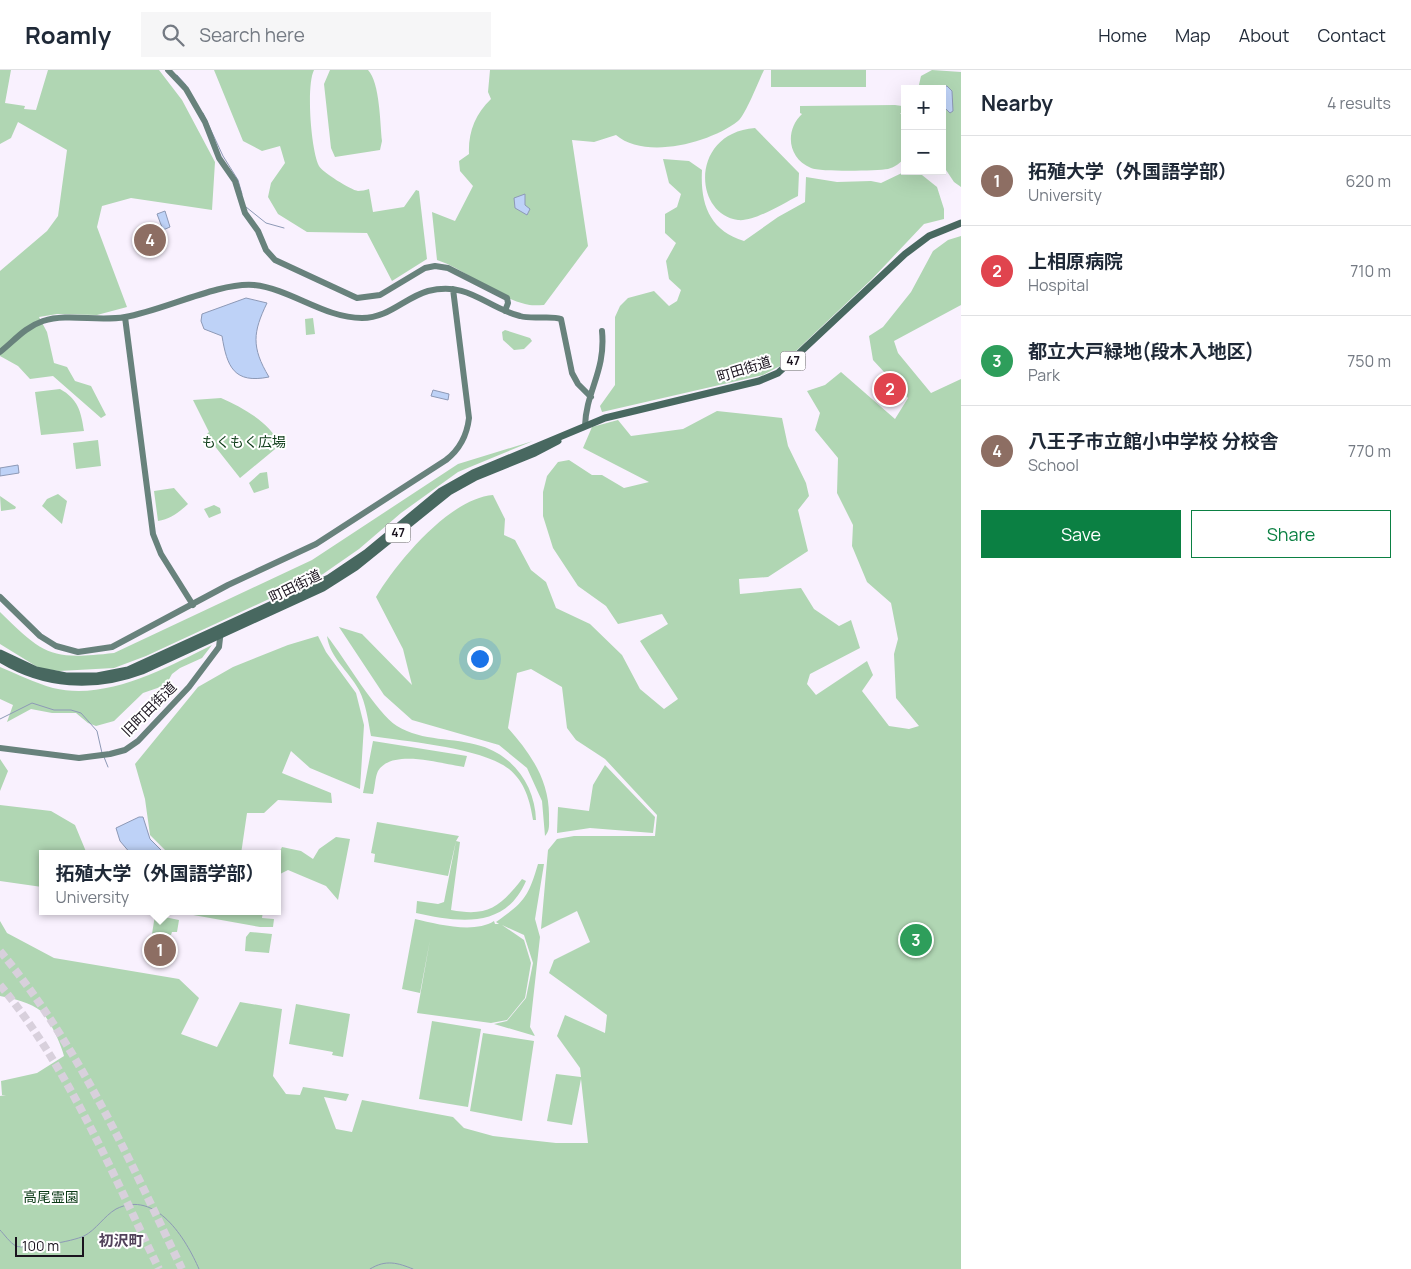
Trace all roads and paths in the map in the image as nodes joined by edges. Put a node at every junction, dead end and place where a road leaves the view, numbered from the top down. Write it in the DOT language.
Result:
graph roads {
  1 [pos="168,70"];
  2 [pos="961,223"];
  3 [pos="453,289"];
  4 [pos="505,311"];
  5 [pos="125,317"];
  6 [pos="602,331"];
  7 [pos="0,352"];
  8 [pos="591,397"];
  9 [pos="585,426"];
  10 [pos="0,597"];
  11 [pos="193,605"];
  12 [pos="221,632"];
  13 [pos="0,653"];
  14 [pos="0,659"];
  15 [pos="0,748"];
  1 -- 4 [label="street"];
  2 -- 9 [label="main road, 町田街道 / 47"];
  3 -- 4 [label="street"];
  3 -- 5 [label="street"];
  3 -- 11 [label="street"];
  4 -- 8 [label="street"];
  5 -- 7 [label="street"];
  5 -- 11 [label="street"];
  6 -- 8 [label="street"];
  8 -- 9 [label="street"];
  9 -- 12 [label="main road, 町田街道 / 47"];
  10 -- 11 [label="street"];
  12 -- 13 [label="main road, 町田街道 / 47"];
  12 -- 14 [label="main road, 町田街道 / 47"];
  12 -- 15 [label="street, 旧町田街道"];
}
